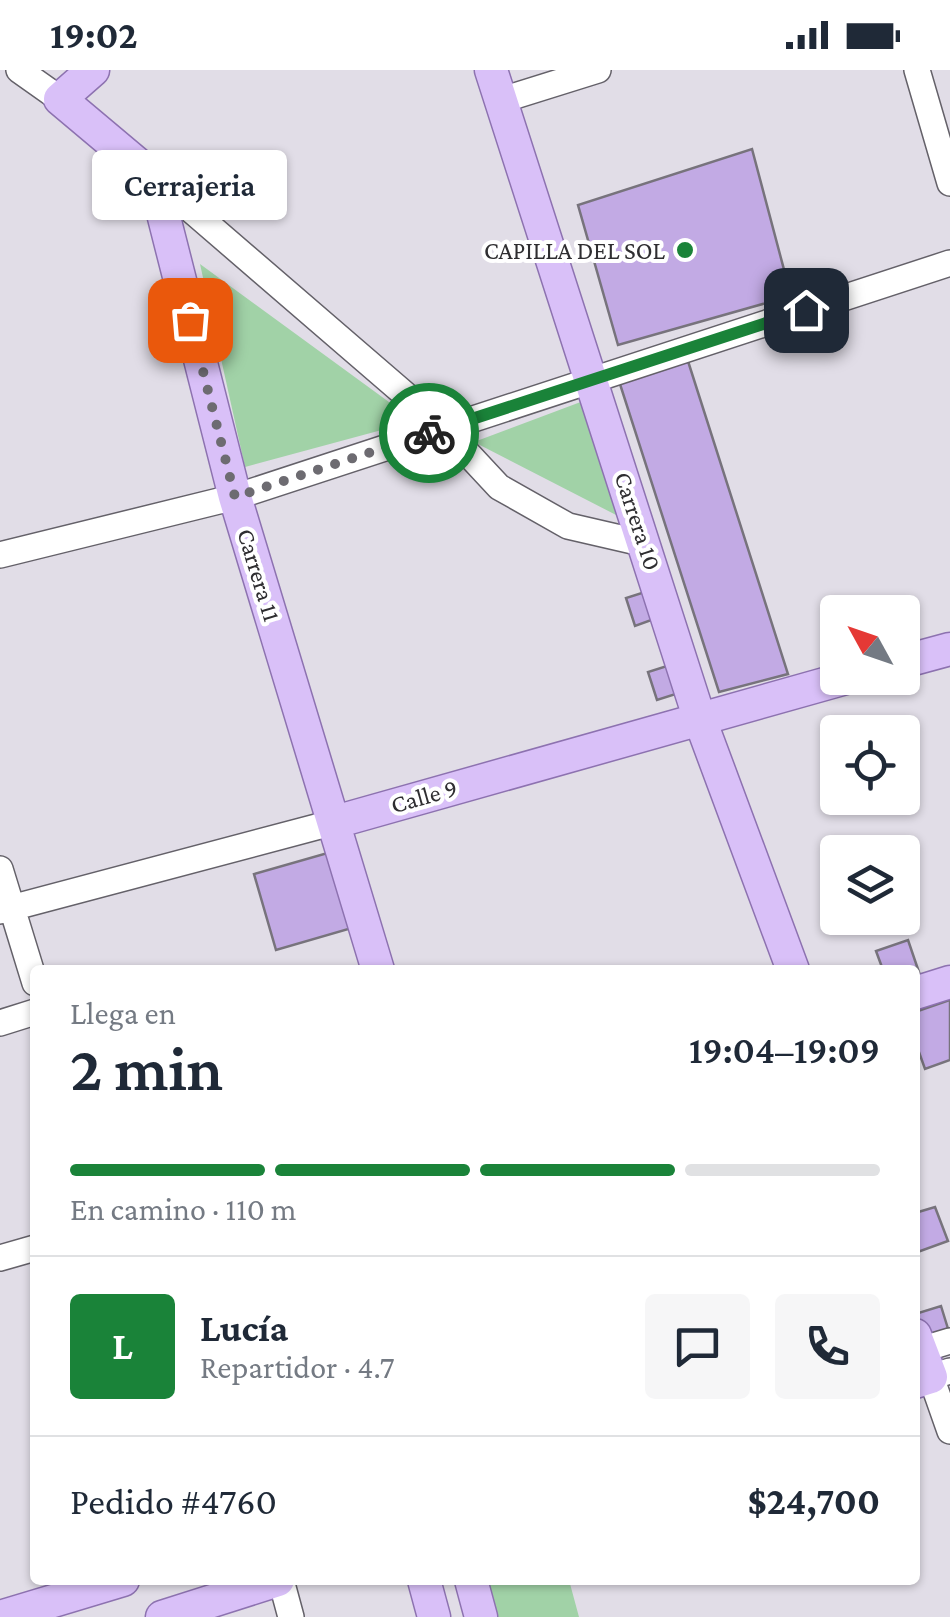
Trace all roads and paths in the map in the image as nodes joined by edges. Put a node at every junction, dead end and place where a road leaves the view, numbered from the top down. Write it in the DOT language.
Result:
graph roads {
  1 [pos="10,70"];
  2 [pos="19,70"];
  3 [pos="94,70"];
  4 [pos="598,70"];
  5 [pos="917,70"];
  6 [pos="0,81"];
  7 [pos="497,85"];
  8 [pos="60,100"];
  9 [pos="154,178"];
  10 [pos="950,183"];
  11 [pos="950,262"];
  12 [pos="590,380"];
  13 [pos="444,428"];
  14 [pos="235,497"];
  15 [pos="646,544"];
  16 [pos="0,555"];
  17 [pos="950,650"];
  18 [pos="920,658"];
  19 [pos="820,685"];
  20 [pos="700,717"];
  21 [pos="334,822"];
  22 [pos="0,869"];
  23 [pos="5,909"];
  24 [pos="377,965"];
  25 [pos="791,965"];
  26 [pos="30,971"];
  27 [pos="950,982"];
  28 [pos="920,991"];
  29 [pos="30,1013"];
  30 [pos="0,1022"];
  31 [pos="30,1249"];
  32 [pos="0,1258"];
  33 [pos="928,1358"];
  34 [pos="950,1432"];
  35 [pos="106,1585"];
  36 [pos="244,1585"];
  37 [pos="281,1585"];
  38 [pos="425,1585"];
  39 [pos="472,1585"];
  40 [pos="203,1591"];
  41 [pos="0,1617"];
  42 [pos="162,1617"];
  43 [pos="291,1617"];
  44 [pos="434,1617"];
  45 [pos="481,1617"];
  1 -- 6 [label="street"];
  2 -- 8 [label="street"];
  3 -- 8 [label="main road"];
  4 -- 7 [label="street"];
  5 -- 10 [label="street"];
  7 -- 12 [label="main road, Carrera 10"];
  8 -- 9 [label="main road"];
  9 -- 13 [label="street"];
  9 -- 14 [label="main road, Carrera 11"];
  11 -- 12 [label="street"];
  12 -- 13 [label="street"];
  12 -- 15 [label="main road, Carrera 10"];
  13 -- 14 [label="street"];
  13 -- 15 [label="street"];
  14 -- 16 [label="street"];
  14 -- 21 [label="main road, Carrera 11"];
  15 -- 20 [label="main road, Carrera 10"];
  17 -- 18 [label="main road"];
  19 -- 20 [label="main road, Calle 9"];
  20 -- 21 [label="main road, Calle 9"];
  20 -- 25 [label="main road, Carrera 10"];
  21 -- 23 [label="street, Calle 9"];
  21 -- 24 [label="main road, Carrera 11"];
  22 -- 23 [label="street"];
  23 -- 26 [label="street"];
  27 -- 28 [label="main road"];
  29 -- 30 [label="street"];
  31 -- 32 [label="street"];
  33 -- 34 [label="street"];
  35 -- 41 [label="main road"];
  36 -- 40 [label="main road"];
  37 -- 43 [label="street"];
  38 -- 44 [label="main road"];
  39 -- 45 [label="main road"];
  40 -- 42 [label="main road"];
}
